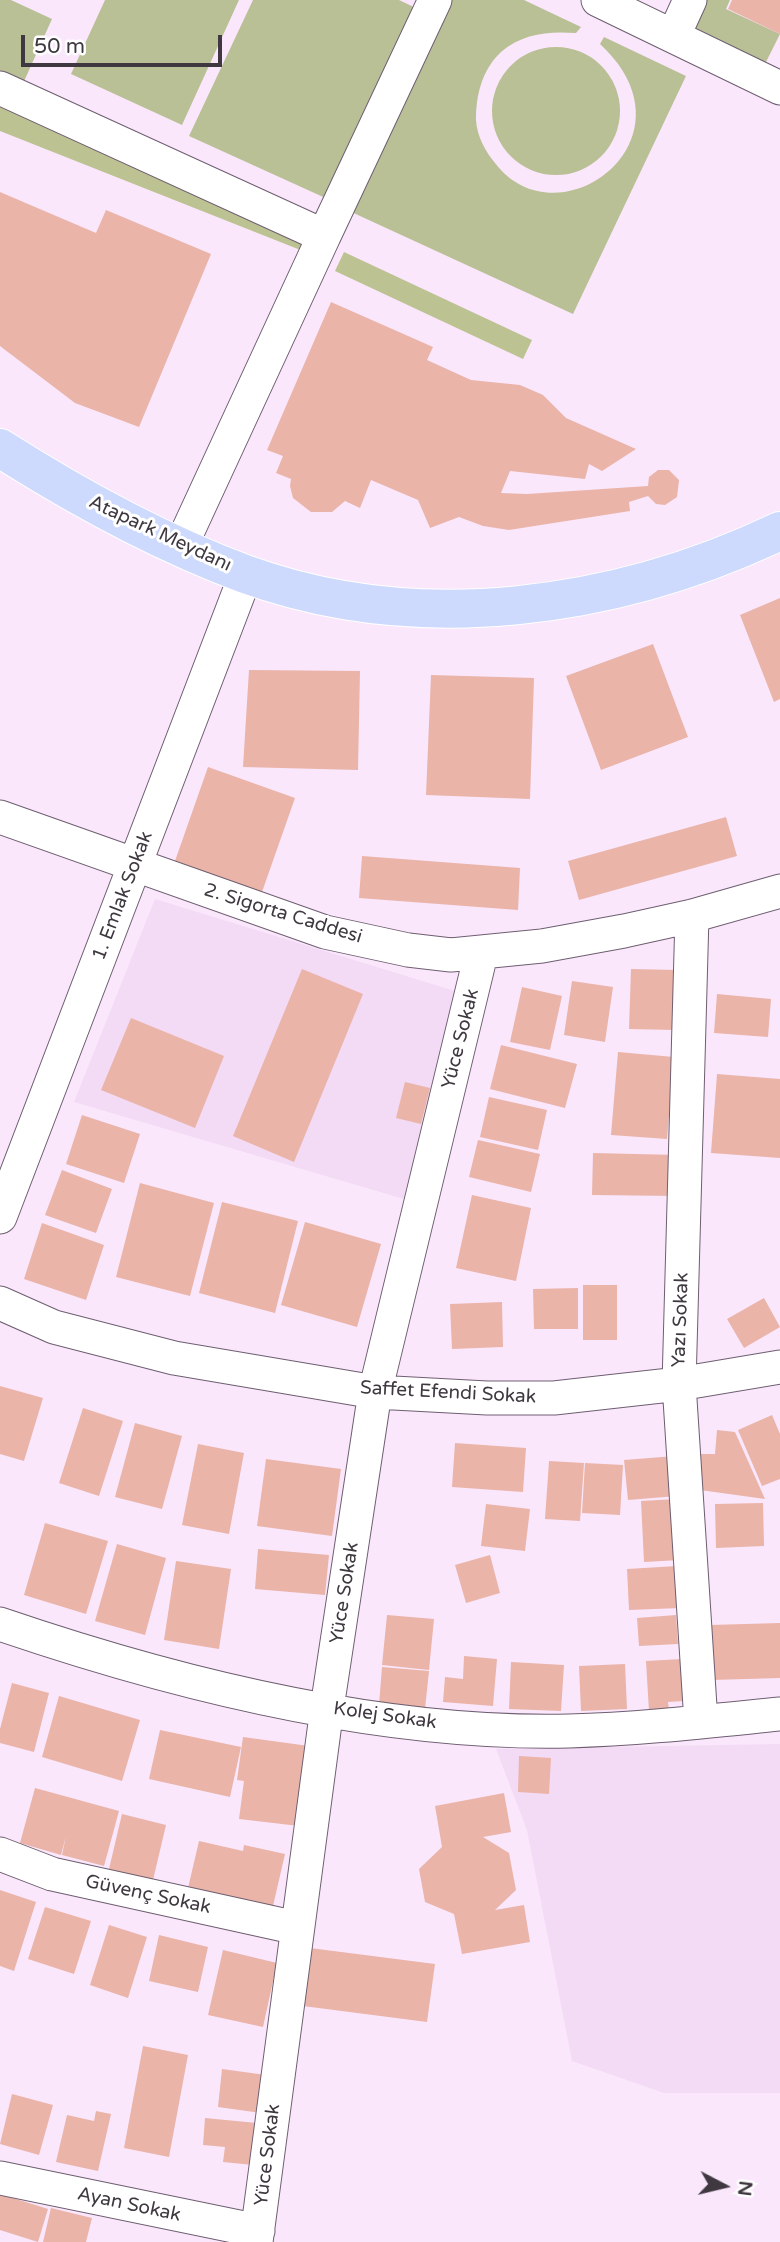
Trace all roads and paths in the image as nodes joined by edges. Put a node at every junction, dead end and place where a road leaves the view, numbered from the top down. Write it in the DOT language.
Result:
graph roads {
  1 [pos="435,0"];
  2 [pos="598,0"];
  3 [pos="690,0"];
  4 [pos="674,35"];
  5 [pos="0,88"];
  6 [pos="780,88"];
  7 [pos="324,236"];
  8 [pos="0,448"];
  9 [pos="780,531"];
  10 [pos="180,548"];
  11 [pos="246,574"];
  12 [pos="0,817"];
  13 [pos="135,865"];
  14 [pos="780,891"];
  15 [pos="692,916"];
  16 [pos="481,954"];
  17 [pos="0,1217"];
  18 [pos="0,1303"];
  19 [pos="780,1367"];
  20 [pos="679,1384"];
  21 [pos="375,1392"];
  22 [pos="0,1624"];
  23 [pos="327,1709"];
  24 [pos="780,1714"];
  25 [pos="701,1722"];
  26 [pos="0,1854"];
  27 [pos="298,1928"];
  28 [pos="0,2178"];
  29 [pos="257,2236"];
  1 -- 7 [label="street"];
  2 -- 4 [label="street"];
  3 -- 4 [label="street"];
  4 -- 6 [label="street"];
  5 -- 7 [label="street"];
  7 -- 10 [label="street"];
  8 -- 10 [label="main road, Atapark Meydanı"];
  9 -- 11 [label="main road, Atapark Meydanı"];
  10 -- 11 [label="main road, Atapark Meydanı"];
  11 -- 13 [label="street, 1. Emlak Sokak"];
  12 -- 13 [label="street, 2. Sigorta Caddesi"];
  13 -- 16 [label="street, 2. Sigorta Caddesi"];
  13 -- 17 [label="street, 1. Emlak Sokak"];
  14 -- 15 [label="street, 2. Sigorta Caddesi"];
  15 -- 16 [label="street, 2. Sigorta Caddesi"];
  15 -- 20 [label="street, Yazı Sokak"];
  16 -- 21 [label="street, Yüce Sokak"];
  18 -- 21 [label="street, Saffet Efendi Sokak"];
  19 -- 20 [label="street, Saffet Efendi Sokak"];
  20 -- 21 [label="street, Saffet Efendi Sokak"];
  20 -- 25 [label="street, Yazı Sokak"];
  21 -- 23 [label="street, Yüce Sokak"];
  22 -- 23 [label="street, Kolej Sokak"];
  23 -- 25 [label="street, Kolej Sokak"];
  23 -- 27 [label="street, Yüce Sokak"];
  24 -- 25 [label="street, Kolej Sokak"];
  26 -- 27 [label="street, Güvenç Sokak"];
  27 -- 29 [label="street, Yüce Sokak"];
  28 -- 29 [label="street, Ayan Sokak"];
}
